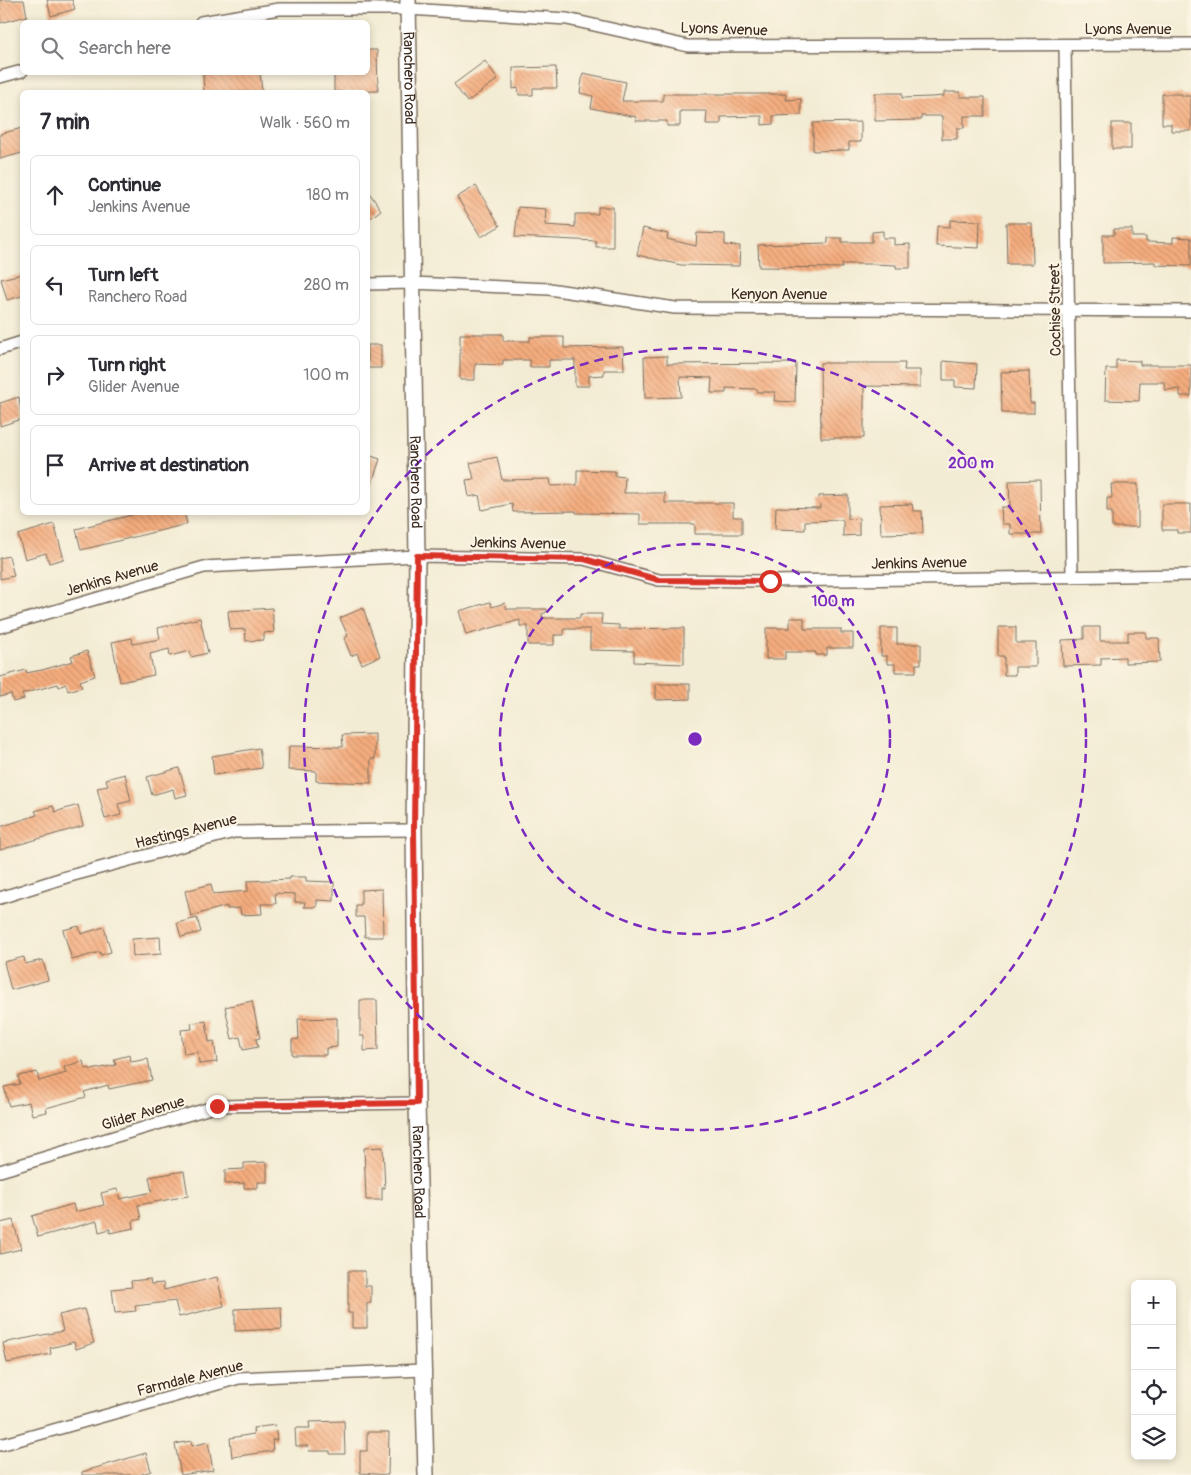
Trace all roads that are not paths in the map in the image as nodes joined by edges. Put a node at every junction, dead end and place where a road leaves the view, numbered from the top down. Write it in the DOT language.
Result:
graph roads {
  1 [pos="408,5"];
  2 [pos="213,20"];
  3 [pos="1191,44"];
  4 [pos="1065,45"];
  5 [pos="20,72"];
  6 [pos="0,77"];
  7 [pos="412,283"];
  8 [pos="370,284"];
  9 [pos="1070,310"];
  10 [pos="1191,311"];
  11 [pos="20,343"];
  12 [pos="0,349"];
  13 [pos="417,556"];
  14 [pos="1072,575"];
  15 [pos="1191,575"];
  16 [pos="0,626"];
  17 [pos="414,830"];
  18 [pos="0,898"];
  19 [pos="417,1103"];
  20 [pos="0,1171"];
  21 [pos="423,1370"];
  22 [pos="0,1445"];
  23 [pos="426,1475"];
  1 -- 2 [label="street, Lyons Avenue"];
  1 -- 4 [label="street, Lyons Avenue"];
  1 -- 7 [label="main road, Ranchero Road"];
  3 -- 4 [label="street, Lyons Avenue"];
  4 -- 9 [label="street, Cochise Street"];
  5 -- 6 [label="street"];
  7 -- 8 [label="street, Kenyon Avenue"];
  7 -- 9 [label="street, Kenyon Avenue"];
  7 -- 13 [label="main road, Ranchero Road"];
  9 -- 10 [label="street, Kenyon Avenue"];
  9 -- 14 [label="street, Cochise Street"];
  11 -- 12 [label="street"];
  13 -- 14 [label="street, Jenkins Avenue"];
  13 -- 16 [label="street, Jenkins Avenue"];
  13 -- 17 [label="main road, Ranchero Road"];
  14 -- 15 [label="street, Jenkins Avenue"];
  17 -- 18 [label="street, Hastings Avenue"];
  17 -- 19 [label="main road, Ranchero Road"];
  19 -- 20 [label="street, Glider Avenue"];
  19 -- 21 [label="main road, Ranchero Road"];
  21 -- 22 [label="street, Farmdale Avenue"];
  21 -- 23 [label="main road, Ranchero Road"];
}
